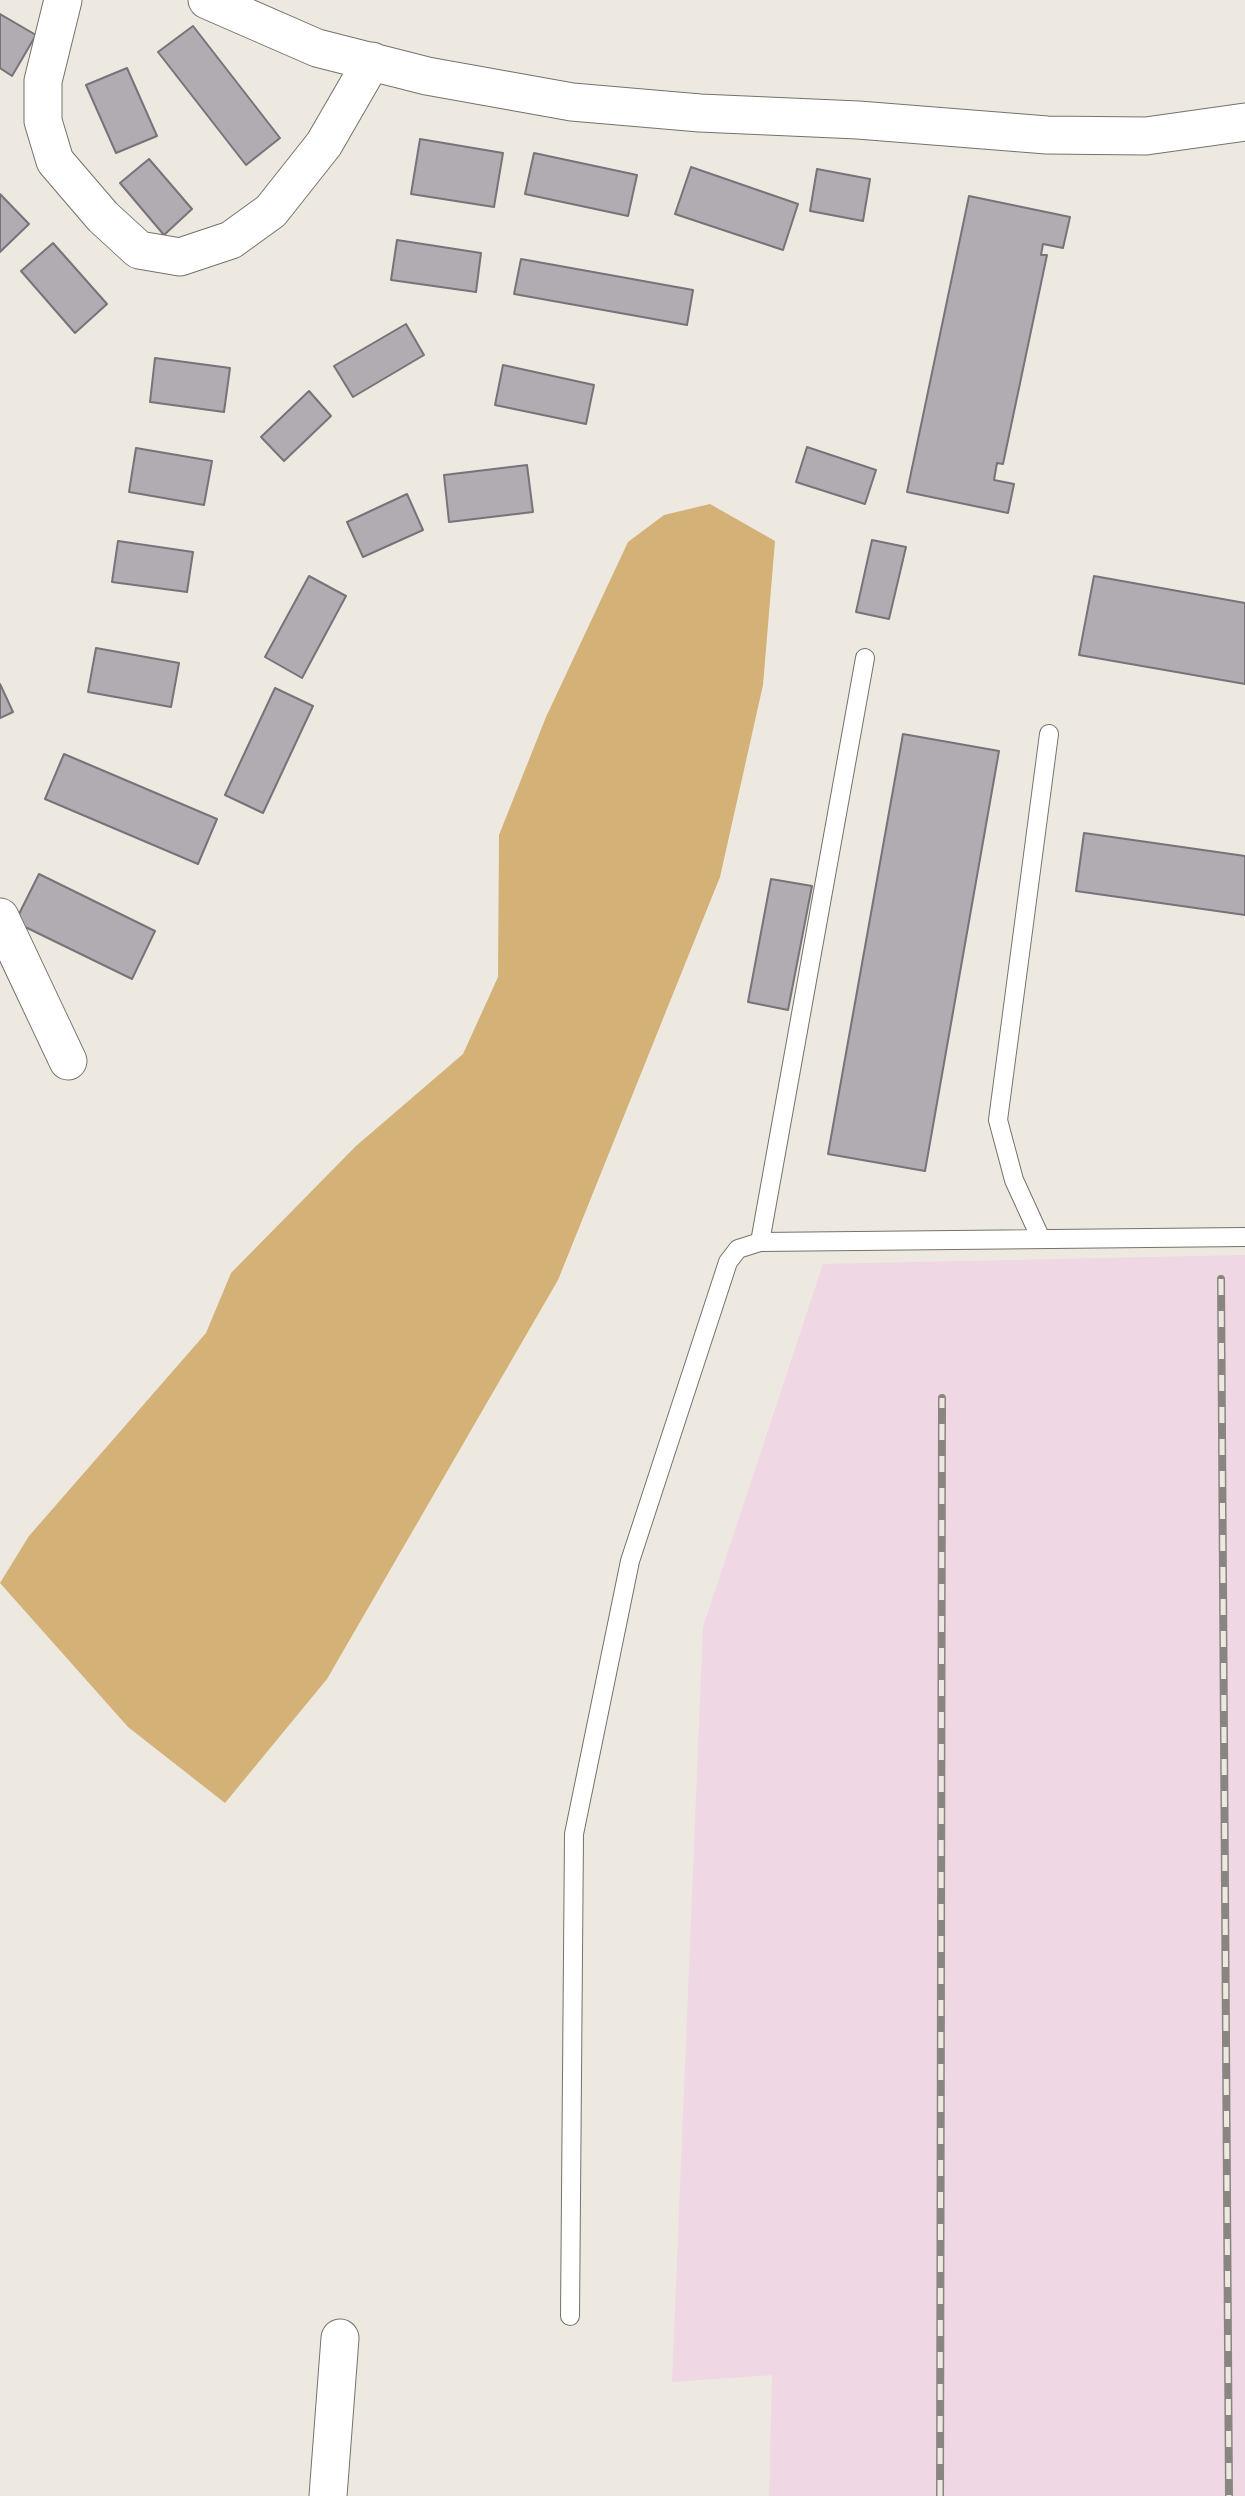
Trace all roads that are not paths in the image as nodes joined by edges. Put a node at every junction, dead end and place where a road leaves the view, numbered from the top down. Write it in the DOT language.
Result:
graph roads {
  1 [pos="63,0"];
  2 [pos="207,0"];
  3 [pos="372,61"];
  4 [pos="1245,122"];
  5 [pos="865,658"];
  6 [pos="1049,734"];
  7 [pos="0,917"];
  8 [pos="68,1060"];
  9 [pos="1245,1237"];
  10 [pos="1041,1239"];
  11 [pos="760,1242"];
  12 [pos="570,2316"];
  13 [pos="340,2338"];
  14 [pos="328,2496"];
  1 -- 3 [label="street"];
  2 -- 3 [label="street"];
  3 -- 4 [label="street"];
  5 -- 11 [label="lane"];
  6 -- 10 [label="lane"];
  7 -- 8 [label="street"];
  9 -- 10 [label="lane"];
  10 -- 11 [label="lane"];
  11 -- 12 [label="lane"];
  13 -- 14 [label="street"];
}
